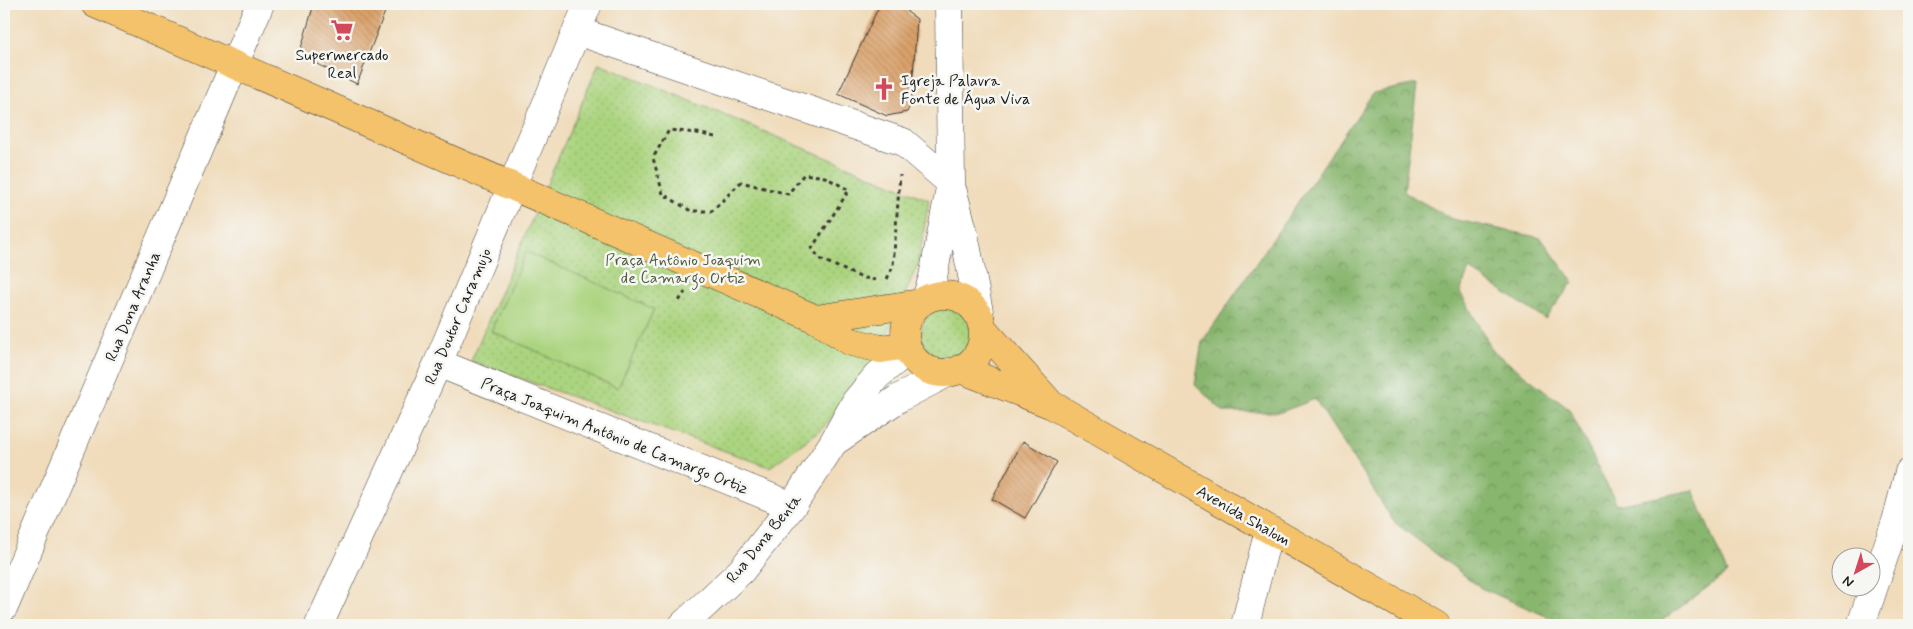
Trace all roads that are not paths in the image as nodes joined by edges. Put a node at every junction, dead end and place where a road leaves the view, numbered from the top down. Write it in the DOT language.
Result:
graph roads {
  1 [pos="95,4"];
  2 [pos="260,4"];
  3 [pos="588,4"];
  4 [pos="949,4"];
  5 [pos="577,31"];
  6 [pos="235,64"];
  7 [pos="951,183"];
  8 [pos="510,186"];
  9 [pos="923,301"];
  10 [pos="816,319"];
  11 [pos="981,323"];
  12 [pos="907,347"];
  13 [pos="438,363"];
  14 [pos="954,371"];
  15 [pos="1052,405"];
  16 [pos="833,442"];
  17 [pos="1909,472"];
  18 [pos="792,506"];
  19 [pos="1270,530"];
  20 [pos="1903,531"];
  21 [pos="4,607"];
  22 [pos="319,625"];
  23 [pos="684,625"];
  24 [pos="1245,625"];
  25 [pos="1436,625"];
  26 [pos="1861,625"];
  1 -- 6 [label="main road"];
  2 -- 6 [label="street, Rua Dona Aranha"];
  3 -- 5 [label="street, Rua Doutor Caramujo"];
  4 -- 7 [label="street, Rua Dona Benta"];
  5 -- 7 [label="street"];
  5 -- 8 [label="street, Rua Doutor Caramujo"];
  6 -- 8 [label="main road"];
  6 -- 21 [label="street, Rua Dona Aranha"];
  7 -- 9 [label="street, Rua Dona Benta"];
  7 -- 11 [label="street, Rua Dona Benta"];
  8 -- 10 [label="main road"];
  8 -- 13 [label="street, Rua Doutor Caramujo"];
  9 -- 10 [label="main road"];
  9 -- 11 [label="main road"];
  9 -- 12 [label="main road, Rua Dona Benta"];
  10 -- 12 [label="main road"];
  11 -- 14 [label="main road, Rua Dona Benta"];
  11 -- 15 [label="main road, Avenida Shalom"];
  12 -- 14 [label="main road"];
  12 -- 16 [label="street, Rua Dona Benta"];
  13 -- 18 [label="street, Praça Joaquim Antônio de Camargo Ortiz"];
  13 -- 22 [label="street, Rua Doutor Caramujo"];
  14 -- 15 [label="main road, Avenida Shalom"];
  14 -- 16 [label="street, Rua Dona Benta"];
  15 -- 19 [label="main road, Avenida Shalom"];
  16 -- 18 [label="street, Rua Dona Benta"];
  17 -- 20 [label="street"];
  18 -- 23 [label="street, Rua Dona Benta"];
  19 -- 24 [label="street"];
  19 -- 25 [label="main road, Avenida Shalom"];
  20 -- 26 [label="street"];
}
